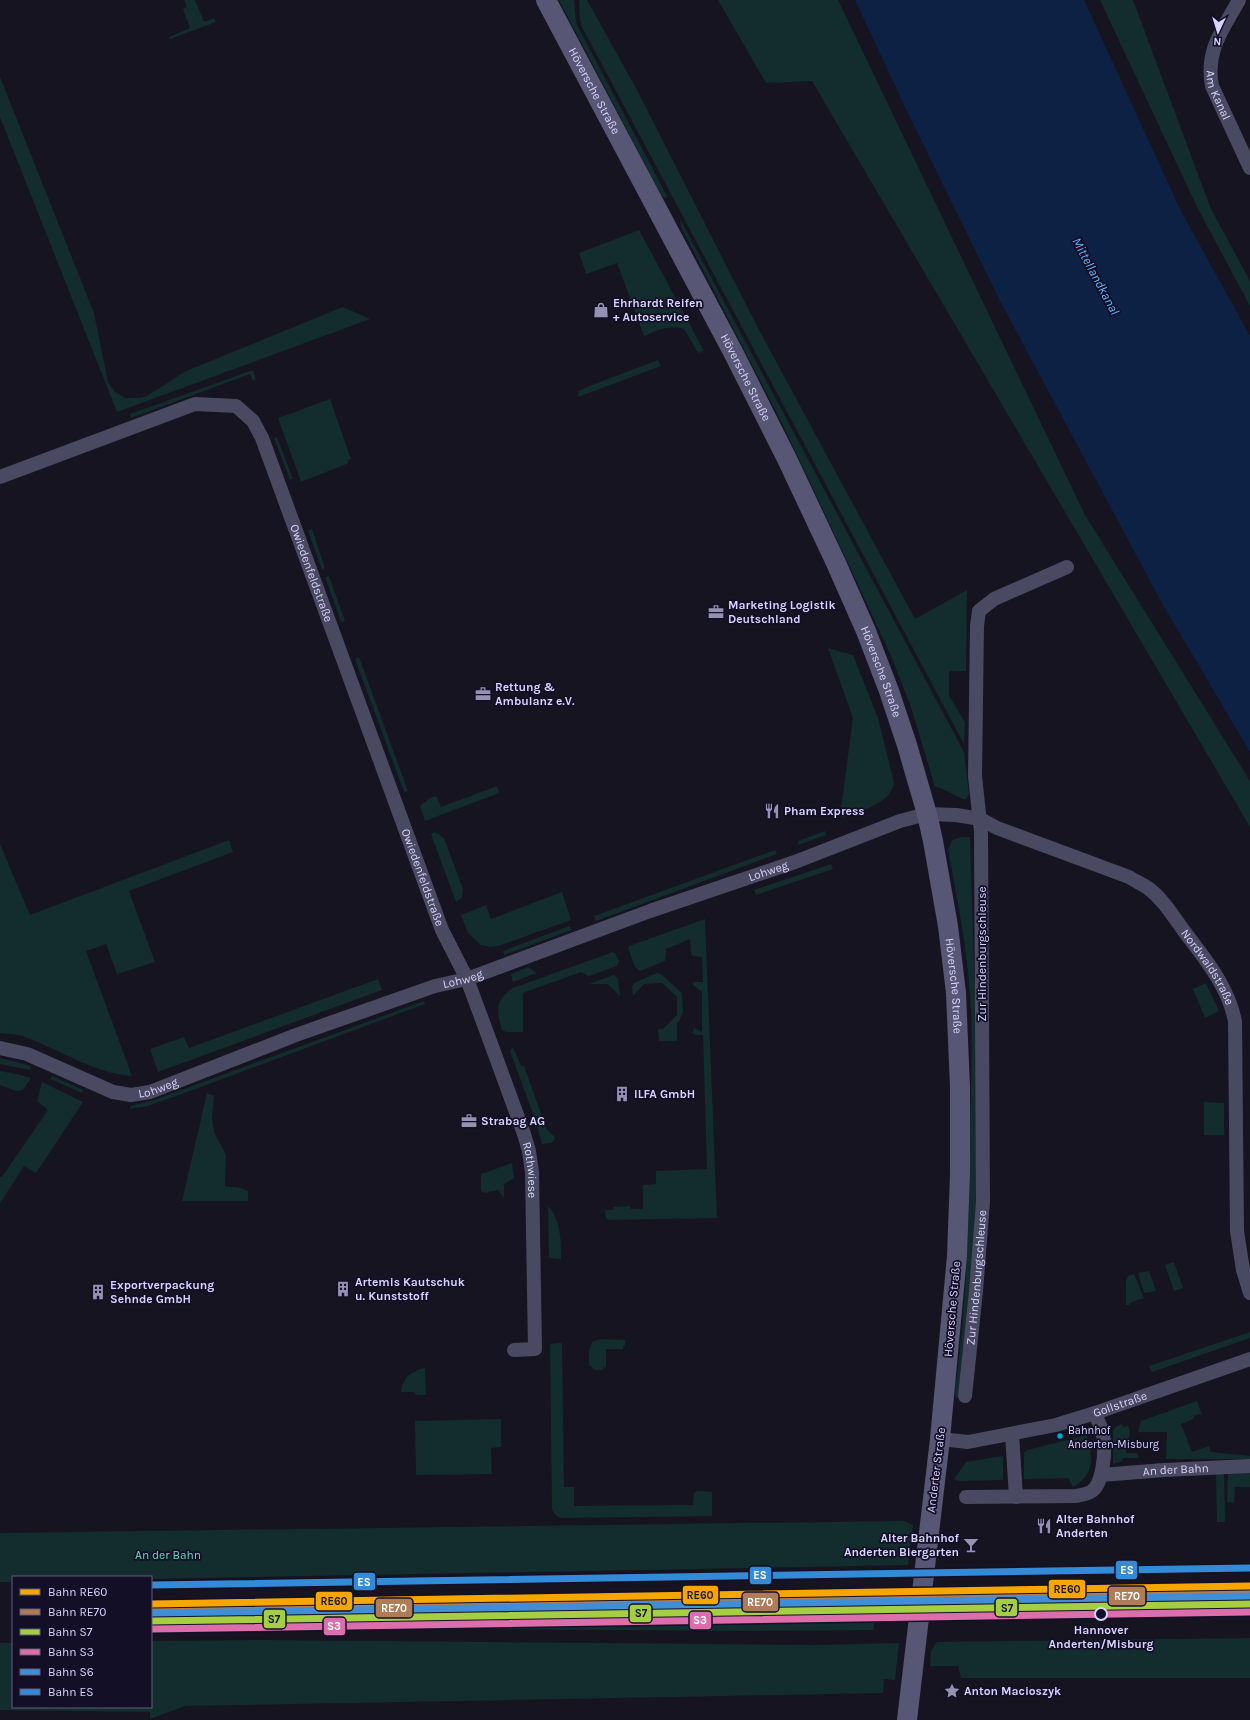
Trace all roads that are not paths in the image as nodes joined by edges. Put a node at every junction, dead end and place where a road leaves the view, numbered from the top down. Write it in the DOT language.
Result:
graph roads {
  1 [pos="546,0"];
  2 [pos="1239,0"];
  3 [pos="1250,168"];
  4 [pos="0,476"];
  5 [pos="1067,567"];
  6 [pos="927,814"];
  7 [pos="981,819"];
  8 [pos="467,979"];
  9 [pos="0,1048"];
  10 [pos="1250,1293"];
  11 [pos="514,1350"];
  12 [pos="1250,1359"];
  13 [pos="965,1396"];
  14 [pos="943,1412"];
  15 [pos="1095,1413"];
  16 [pos="1012,1434"];
  17 [pos="940,1439"];
  18 [pos="1250,1466"];
  19 [pos="1101,1475"];
  20 [pos="1016,1496"];
  21 [pos="966,1497"];
  22 [pos="907,1720"];
  1 -- 6 [label="main road, Höversche Straße"];
  2 -- 3 [label="street, Am Kanal"];
  4 -- 8 [label="street, Owiedenfeldstraße"];
  5 -- 7 [label="street, Zur Hindenburgschleuse"];
  6 -- 7 [label="street, Nordwaldstraße"];
  6 -- 8 [label="street, Lohweg"];
  6 -- 14 [label="main road, Höversche Straße"];
  7 -- 10 [label="street, Nordwaldstraße"];
  7 -- 13 [label="street, Zur Hindenburgschleuse"];
  8 -- 9 [label="street, Lohweg"];
  8 -- 11 [label="street, Rothwiese"];
  12 -- 15 [label="street, Gollstraße"];
  14 -- 17 [label="main road, Anderter Straße"];
  15 -- 16 [label="street, Gollstraße"];
  15 -- 19 [label="street"];
  16 -- 17 [label="street, Gollstraße"];
  16 -- 20 [label="street"];
  17 -- 22 [label="main road, Anderter Straße"];
  18 -- 19 [label="street, An der Bahn"];
  19 -- 20 [label="street"];
  20 -- 21 [label="street"];
}
